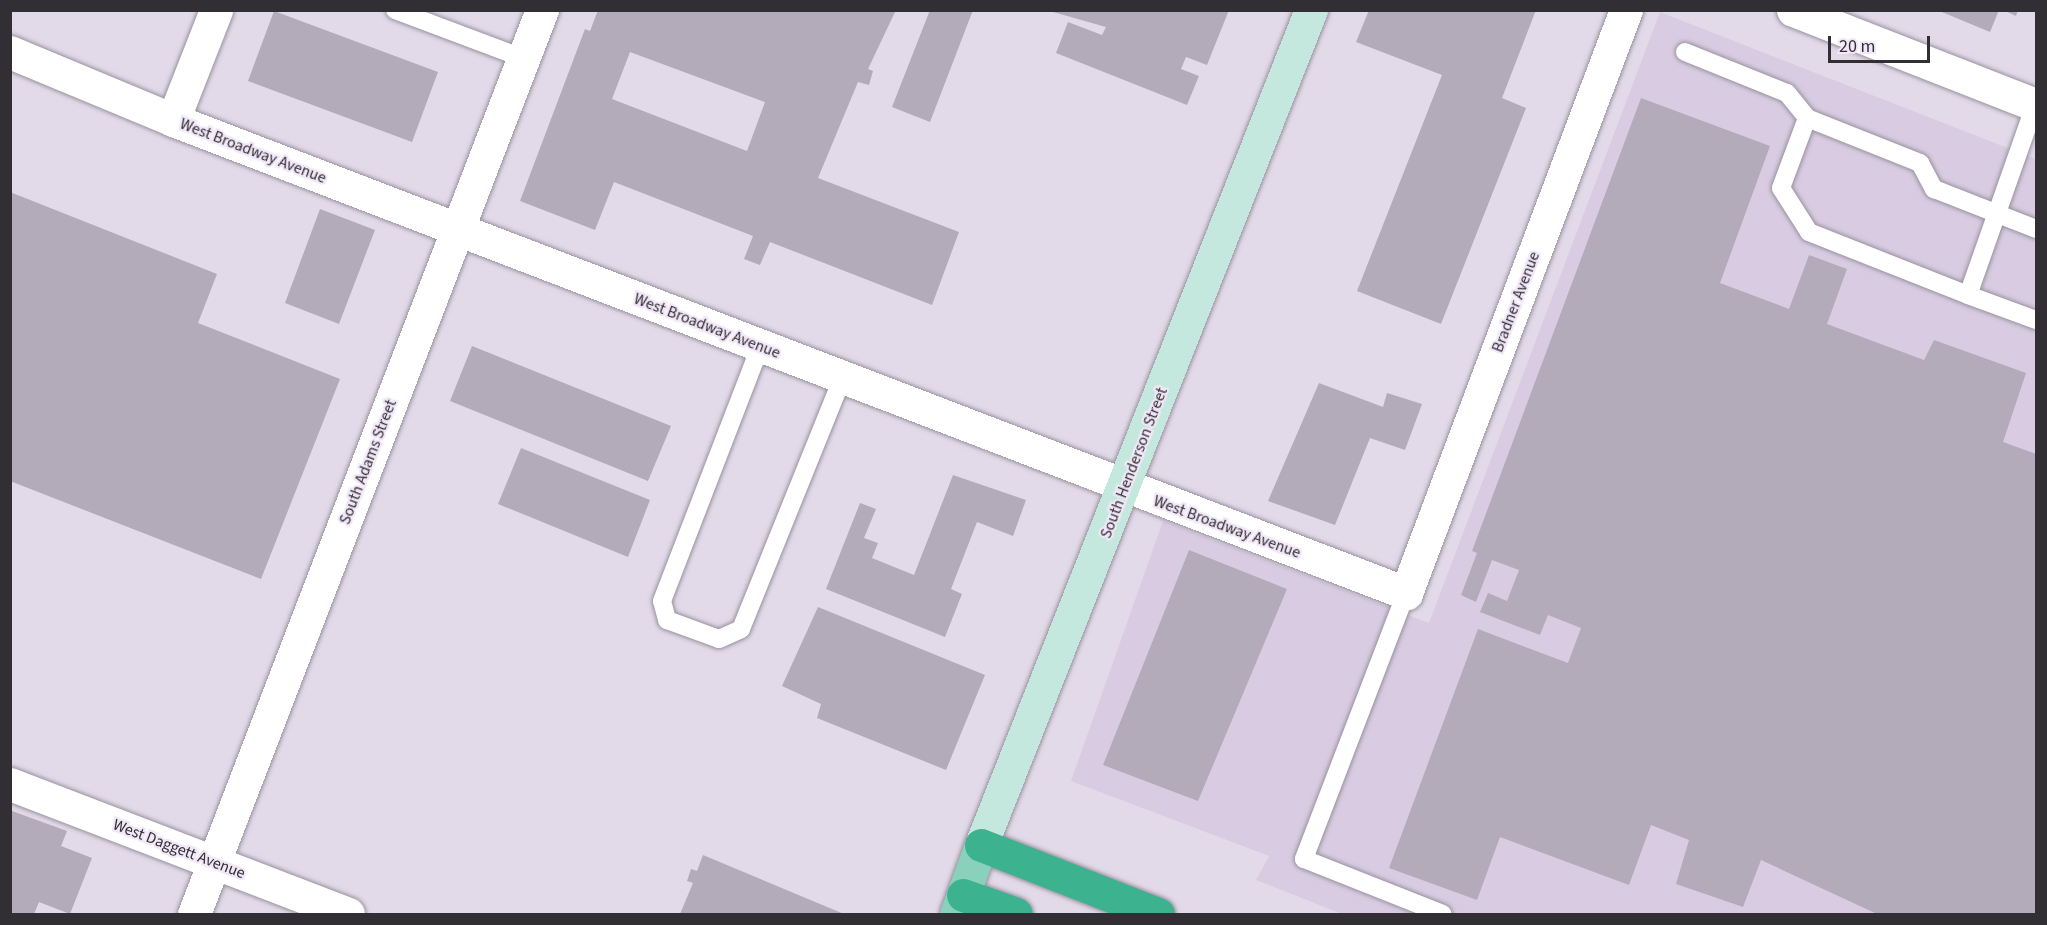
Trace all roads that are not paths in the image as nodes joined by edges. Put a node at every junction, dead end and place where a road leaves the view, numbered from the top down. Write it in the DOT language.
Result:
graph roads {
  1 [pos="216,10"];
  2 [pos="395,10"];
  3 [pos="542,10"];
  4 [pos="1311,10"];
  5 [pos="1626,10"];
  6 [pos="1794,10"];
  7 [pos="10,52"];
  8 [pos="1684,52"];
  9 [pos="524,58"];
  10 [pos="2036,104"];
  11 [pos="1807,118"];
  12 [pos="173,120"];
  13 [pos="1997,212"];
  14 [pos="2037,229"];
  15 [pos="457,230"];
  16 [pos="1968,295"];
  17 [pos="2037,320"];
  18 [pos="760,347"];
  19 [pos="842,379"];
  20 [pos="1125,488"];
  21 [pos="1406,592"];
  22 [pos="10,784"];
  23 [pos="981,845"];
  24 [pos="214,863"];
  25 [pos="959,905"];
  26 [pos="194,915"];
  27 [pos="348,915"];
  28 [pos="1016,915"];
  29 [pos="1158,915"];
  30 [pos="1443,915"];
  1 -- 12 [label="street"];
  2 -- 9 [label="lane"];
  3 -- 9 [label="street, South Adams Street"];
  4 -- 20 [label="main road, South Henderson Street"];
  5 -- 21 [label="street, Bradner Avenue"];
  6 -- 10 [label="street"];
  7 -- 12 [label="street, West Broadway Avenue"];
  8 -- 11 [label="lane"];
  9 -- 15 [label="street, South Adams Street"];
  10 -- 13 [label="lane"];
  11 -- 13 [label="lane"];
  11 -- 16 [label="lane"];
  12 -- 15 [label="street, West Broadway Avenue"];
  13 -- 14 [label="lane"];
  13 -- 16 [label="lane"];
  15 -- 18 [label="street, West Broadway Avenue"];
  15 -- 24 [label="street, South Adams Street"];
  16 -- 17 [label="lane"];
  18 -- 19 [label="street, West Broadway Avenue"];
  18 -- 19 [label="lane"];
  19 -- 20 [label="street, West Broadway Avenue"];
  20 -- 21 [label="street, West Broadway Avenue"];
  20 -- 23 [label="main road, South Henderson Street"];
  21 -- 30 [label="lane"];
  22 -- 24 [label="street, West Daggett Avenue"];
  23 -- 25 [label="main road, South Henderson Street"];
  23 -- 29 [label="highway"];
  24 -- 26 [label="street, South Adams Street"];
  24 -- 27 [label="street, West Daggett Avenue"];
  25 -- 28 [label="highway"];
}
